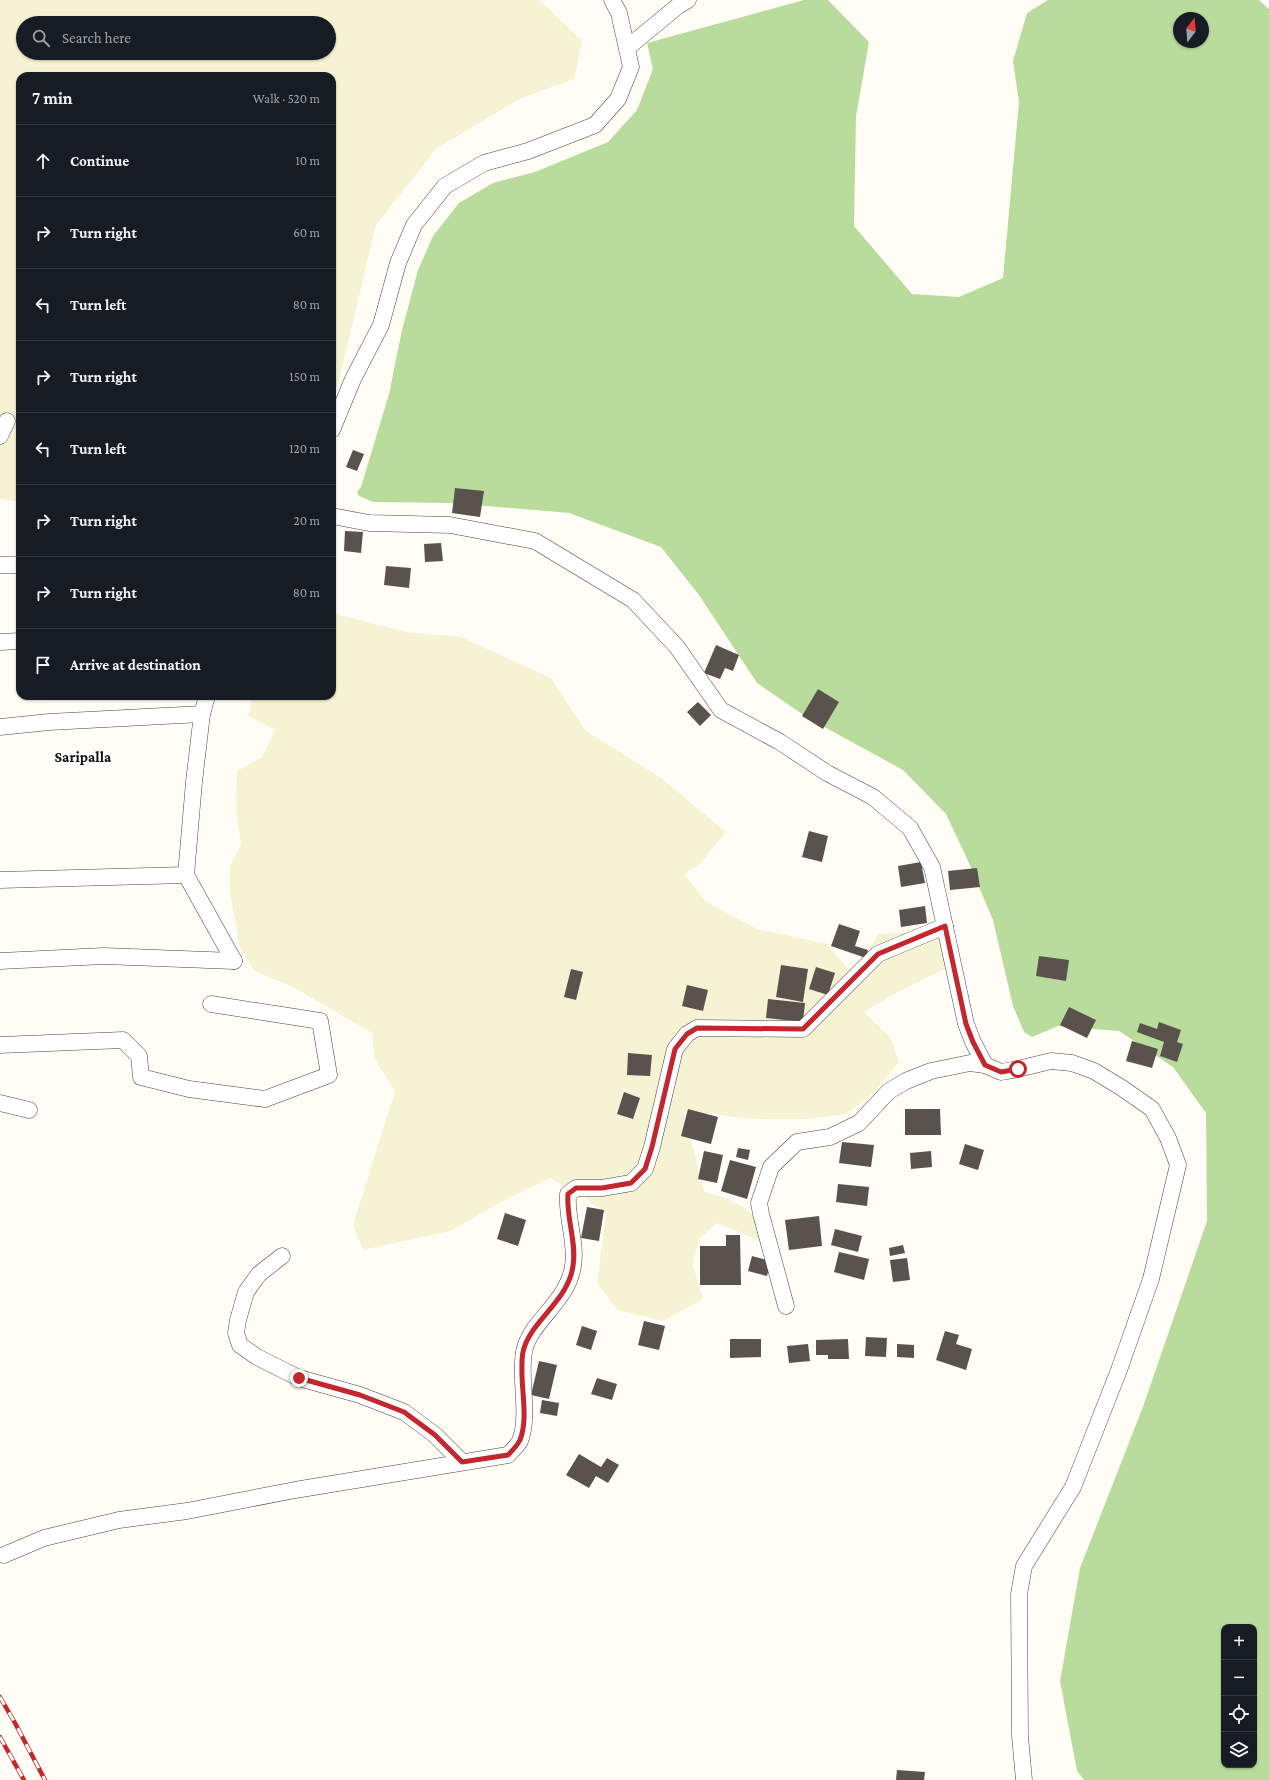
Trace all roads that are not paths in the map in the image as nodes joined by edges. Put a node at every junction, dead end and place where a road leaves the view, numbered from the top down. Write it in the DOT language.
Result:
graph roads {
  1 [pos="612,0"];
  2 [pos="688,0"];
  3 [pos="626,48"];
  4 [pos="336,420"];
  5 [pos="7,421"];
  6 [pos="0,436"];
  7 [pos="336,517"];
  8 [pos="0,565"];
  9 [pos="16,565"];
  10 [pos="16,641"];
  11 [pos="0,642"];
  12 [pos="206,700"];
  13 [pos="202,714"];
  14 [pos="0,727"];
  15 [pos="186,875"];
  16 [pos="0,880"];
  17 [pos="945,926"];
  18 [pos="0,961"];
  19 [pos="211,1004"];
  20 [pos="0,1045"];
  21 [pos="985,1065"];
  22 [pos="0,1103"];
  23 [pos="29,1110"];
  24 [pos="282,1256"];
  25 [pos="786,1306"];
  26 [pos="462,1462"];
  27 [pos="4,1555"];
  28 [pos="1024,1780"];
  1 -- 3 [label="street"];
  2 -- 3 [label="street"];
  3 -- 4 [label="street"];
  5 -- 6 [label="street"];
  7 -- 17 [label="street"];
  8 -- 9 [label="street"];
  10 -- 11 [label="street"];
  12 -- 13 [label="street"];
  13 -- 14 [label="street"];
  13 -- 15 [label="street"];
  15 -- 16 [label="street"];
  15 -- 18 [label="street"];
  17 -- 21 [label="street"];
  17 -- 26 [label="street"];
  19 -- 20 [label="street"];
  21 -- 25 [label="street"];
  21 -- 28 [label="street"];
  22 -- 23 [label="street"];
  24 -- 26 [label="street"];
  26 -- 27 [label="street"];
}
